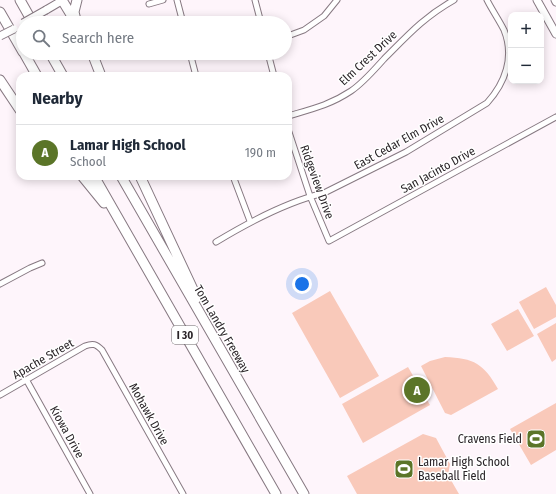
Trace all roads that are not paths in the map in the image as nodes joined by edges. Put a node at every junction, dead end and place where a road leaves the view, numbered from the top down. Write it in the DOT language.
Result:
graph roads {
  1 [pos="20,0"];
  2 [pos="63,0"];
  3 [pos="77,0"];
  4 [pos="163,0"];
  5 [pos="177,0"];
  6 [pos="255,0"];
  7 [pos="337,0"];
  8 [pos="454,0"];
  9 [pos="487,0"];
  10 [pos="538,0"];
  11 [pos="149,4"];
  12 [pos="0,12"];
  13 [pos="29,16"];
  14 [pos="35,16"];
  15 [pos="72,16"];
  16 [pos="75,16"];
  17 [pos="181,16"];
  18 [pos="259,16"];
  19 [pos="16,27"];
  20 [pos="292,34"];
  21 [pos="556,34"];
  22 [pos="0,36"];
  23 [pos="16,40"];
  24 [pos="28,60"];
  25 [pos="54,60"];
  26 [pos="95,60"];
  27 [pos="192,60"];
  28 [pos="270,60"];
  29 [pos="35,72"];
  30 [pos="61,72"];
  31 [pos="99,72"];
  32 [pos="195,72"];
  33 [pos="273,72"];
  34 [pos="0,80"];
  35 [pos="16,104"];
  36 [pos="292,115"];
  37 [pos="556,116"];
  38 [pos="292,141"];
  39 [pos="85,180"];
  40 [pos="96,180"];
  41 [pos="123,180"];
  42 [pos="142,180"];
  43 [pos="235,180"];
  44 [pos="310,196"];
  45 [pos="250,221"];
  46 [pos="330,241"];
  47 [pos="216,242"];
  48 [pos="42,263"];
  49 [pos="0,284"];
  50 [pos="156,285"];
  51 [pos="97,345"];
  52 [pos="229,366"];
  53 [pos="27,380"];
  54 [pos="0,395"];
  55 [pos="90,494"];
  56 [pos="183,494"];
  57 [pos="276,494"];
  58 [pos="304,494"];
  1 -- 13 [label="highway"];
  2 -- 14 [label="main road, bridge"];
  2 -- 15 [label="highway"];
  3 -- 16 [label="highway"];
  4 -- 11 [label="street"];
  5 -- 17 [label="street"];
  6 -- 18 [label="street"];
  7 -- 20 [label="street"];
  8 -- 36 [label="street, Elm Crest Drive"];
  9 -- 44 [label="street, East Cedar Elm Drive"];
  10 -- 21 [label="main road"];
  12 -- 23 [label="highway"];
  19 -- 22 [label="main road, bridge"];
  24 -- 29 [label="highway"];
  25 -- 30 [label="highway"];
  26 -- 31 [label="highway"];
  27 -- 32 [label="street"];
  28 -- 33 [label="street"];
  34 -- 35 [label="highway"];
  37 -- 46 [label="street, San Jacinto Drive"];
  38 -- 44 [label="street, Ridgeview Drive"];
  39 -- 50 [label="highway"];
  40 -- 50 [label="highway, I 30"];
  41 -- 52 [label="highway, Tom Landry Freeway / I 30"];
  42 -- 52 [label="highway"];
  43 -- 45 [label="street"];
  44 -- 45 [label="street, East Cedar Elm Drive"];
  44 -- 46 [label="street, Ridgeview Drive"];
  45 -- 47 [label="street, East Cedar Elm Drive"];
  48 -- 49 [label="street"];
  50 -- 57 [label="highway, I 30"];
  51 -- 53 [label="street, Apache Street"];
  51 -- 56 [label="street, Mohawk Drive"];
  52 -- 58 [label="highway, Tom Landry Freeway / I 30"];
  53 -- 54 [label="street, Apache Street"];
  53 -- 55 [label="street, Kiowa Drive"];
}
